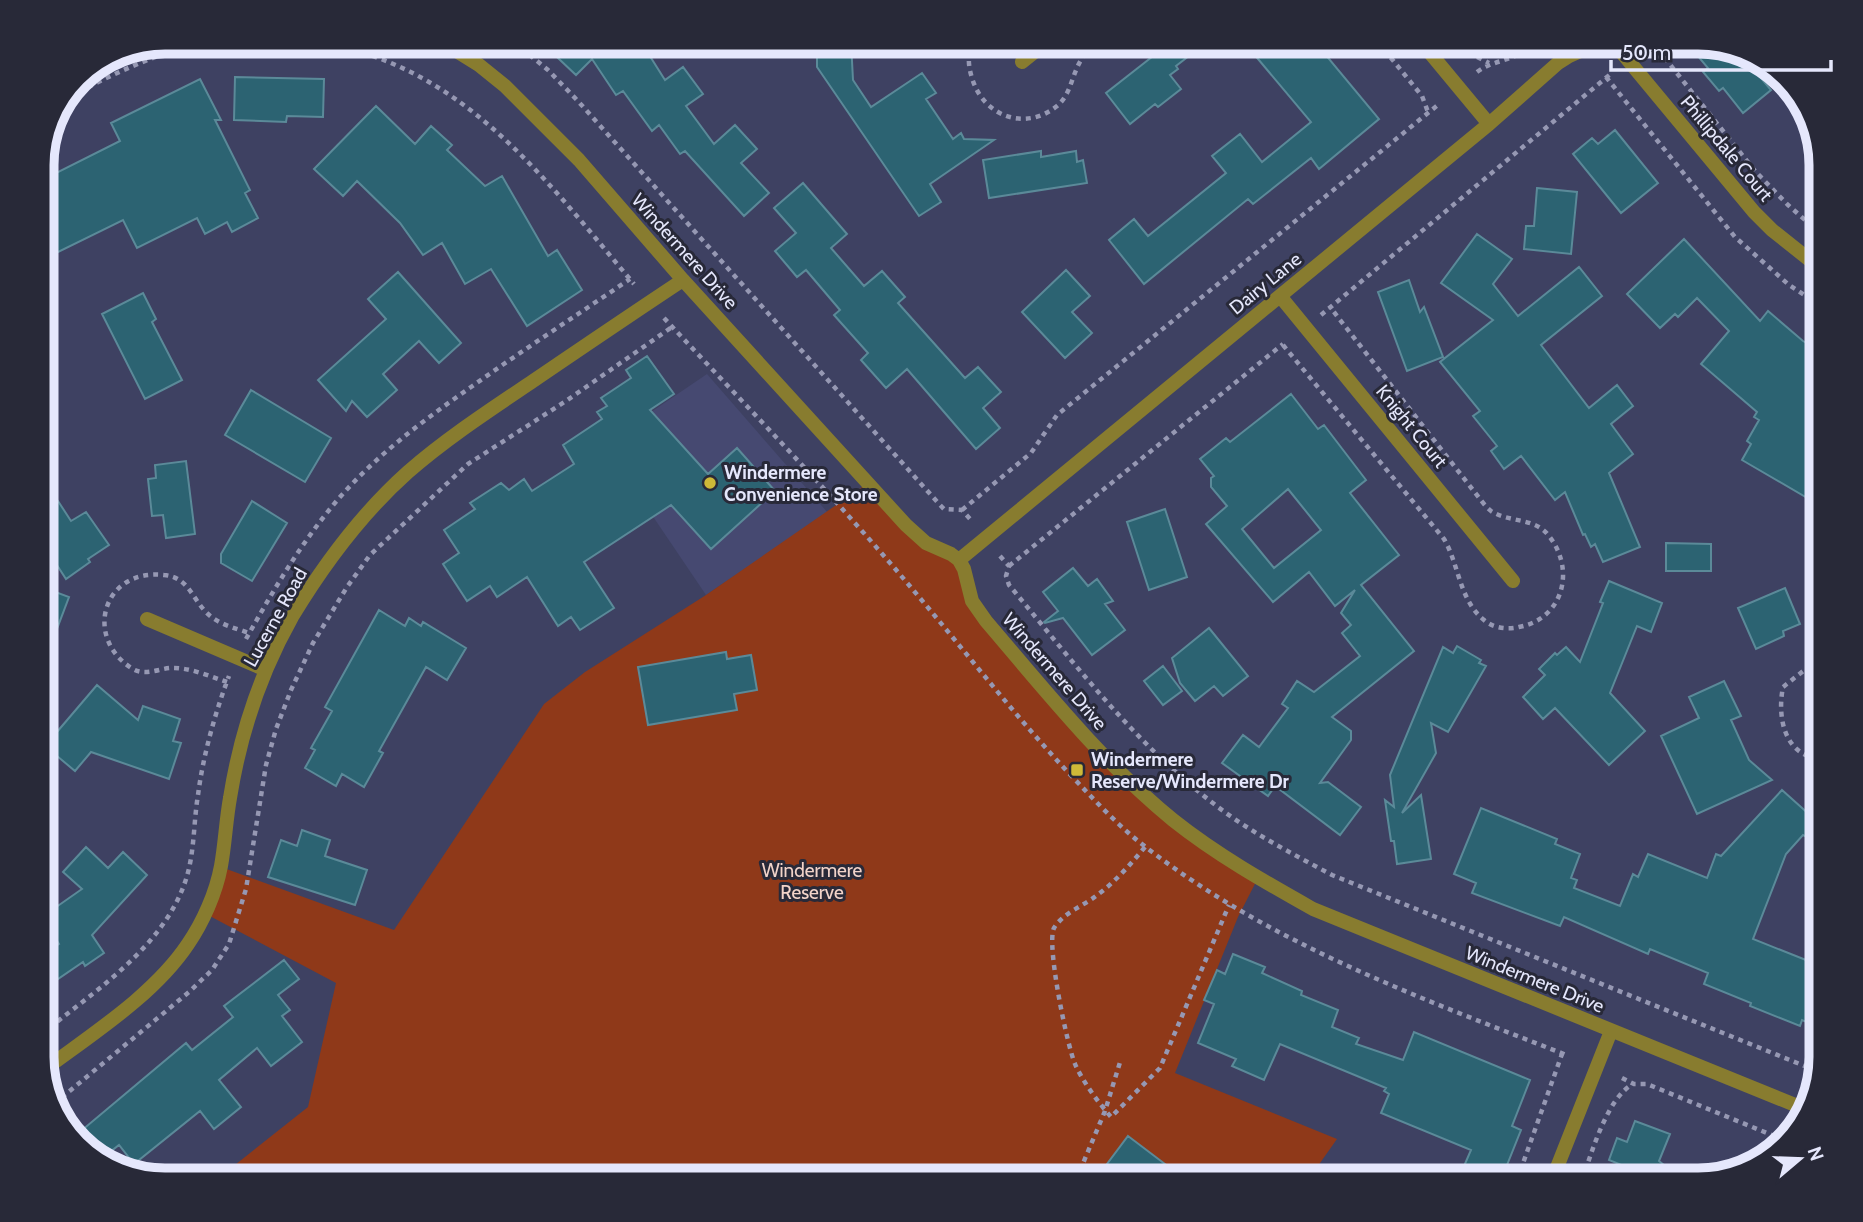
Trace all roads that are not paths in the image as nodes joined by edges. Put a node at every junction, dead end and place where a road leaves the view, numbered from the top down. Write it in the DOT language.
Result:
graph roads {
  1 [pos="463,54"];
  2 [pos="1032,54"];
  3 [pos="1431,54"];
  4 [pos="1573,54"];
  5 [pos="1623,54"];
  6 [pos="1022,62"];
  7 [pos="1489,124"];
  8 [pos="1809,259"];
  9 [pos="683,279"];
  10 [pos="1280,296"];
  11 [pos="959,561"];
  12 [pos="1513,581"];
  13 [pos="147,619"];
  14 [pos="266,670"];
  15 [pos="1611,1031"];
  16 [pos="54,1062"];
  17 [pos="1797,1106"];
  18 [pos="1557,1168"];
  1 -- 9 [label="street, Windermere Drive"];
  2 -- 6 [label="street"];
  3 -- 7 [label="street"];
  4 -- 7 [label="street, Dairy Lane"];
  5 -- 8 [label="street, Phillipdale Court"];
  7 -- 10 [label="street, Dairy Lane"];
  9 -- 11 [label="street, Windermere Drive"];
  9 -- 14 [label="street, Lucerne Road"];
  10 -- 11 [label="street, Dairy Lane"];
  10 -- 12 [label="street, Knight Court"];
  11 -- 15 [label="street, Windermere Drive"];
  13 -- 14 [label="street"];
  14 -- 16 [label="street, Lucerne Road"];
  15 -- 17 [label="street, Windermere Drive"];
  15 -- 18 [label="street"];
}
